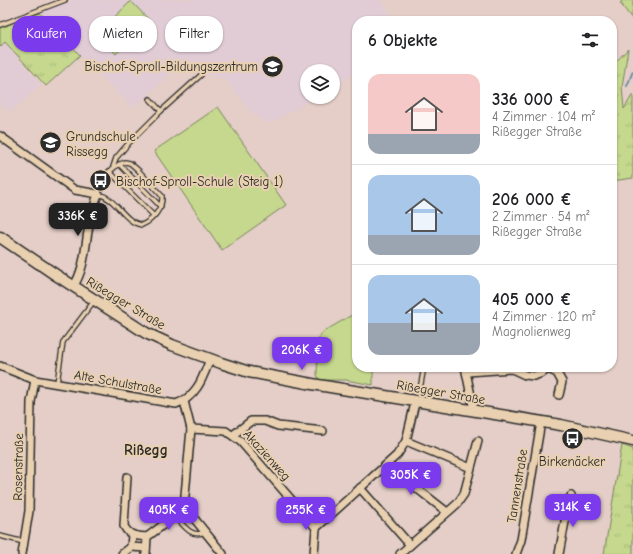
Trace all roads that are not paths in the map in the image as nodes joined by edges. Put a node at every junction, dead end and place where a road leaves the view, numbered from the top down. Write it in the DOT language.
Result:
graph roads {
  1 [pos="65,0"];
  2 [pos="0,25"];
  3 [pos="201,74"];
  4 [pos="150,99"];
  5 [pos="161,111"];
  6 [pos="0,136"];
  7 [pos="119,164"];
  8 [pos="113,167"];
  9 [pos="109,171"];
  10 [pos="98,194"];
  11 [pos="161,207"];
  12 [pos="154,216"];
  13 [pos="0,237"];
  14 [pos="73,287"];
  15 [pos="94,300"];
  16 [pos="210,359"];
  17 [pos="0,366"];
  18 [pos="423,372"];
  19 [pos="466,372"];
  20 [pos="518,372"];
  21 [pos="543,372"];
  22 [pos="555,372"];
  23 [pos="35,380"];
  24 [pos="57,383"];
  25 [pos="420,389"];
  26 [pos="559,395"];
  27 [pos="184,401"];
  28 [pos="417,401"];
  29 [pos="474,410"];
  30 [pos="541,422"];
  31 [pos="191,429"];
  32 [pos="323,431"];
  33 [pos="233,435"];
  34 [pos="406,441"];
  35 [pos="478,441"];
  36 [pos="633,441"];
  37 [pos="386,465"];
  38 [pos="471,468"];
  39 [pos="126,478"];
  40 [pos="360,488"];
  41 [pos="571,496"];
  42 [pos="184,506"];
  43 [pos="446,512"];
  44 [pos="175,516"];
  45 [pos="316,528"];
  46 [pos="205,531"];
  47 [pos="132,535"];
  48 [pos="0,536"];
  49 [pos="147,537"];
  50 [pos="24,542"];
  51 [pos="410,545"];
  52 [pos="130,547"];
  53 [pos="146,551"];
  54 [pos="22,554"];
  55 [pos="122,554"];
  56 [pos="223,554"];
  57 [pos="314,554"];
  58 [pos="400,554"];
  59 [pos="516,554"];
  60 [pos="559,554"];
  1 -- 2 [label="lane"];
  3 -- 5 [label="lane"];
  4 -- 5 [label="lane"];
  5 -- 8 [label="lane"];
  6 -- 10 [label="street"];
  7 -- 8 [label="lane"];
  7 -- 11 [label="lane"];
  7 -- 11 [label="lane"];
  8 -- 9 [label="lane"];
  9 -- 10 [label="lane"];
  9 -- 12 [label="lane"];
  10 -- 12 [label="lane"];
  10 -- 14 [label="street, Rißegger Straße"];
  11 -- 12 [label="lane"];
  13 -- 14 [label="street, Rißegger Straße"];
  14 -- 15 [label="street, Rißegger Straße"];
  15 -- 16 [label="street, Rißegger Straße"];
  15 -- 24 [label="lane"];
  16 -- 27 [label="street"];
  16 -- 28 [label="street, Rißegger Straße"];
  17 -- 23 [label="street, Alte Schulstraße"];
  18 -- 25 [label="lane"];
  19 -- 29 [label="street"];
  20 -- 21 [label="street"];
  22 -- 26 [label="street"];
  23 -- 24 [label="street, Alte Schulstraße"];
  23 -- 50 [label="street, Rosenstraße"];
  24 -- 27 [label="street, Alte Schulstraße"];
  27 -- 31 [label="street"];
  28 -- 29 [label="street, Rißegger Straße"];
  28 -- 34 [label="street"];
  29 -- 30 [label="street, Rißegger Straße"];
  30 -- 36 [label="street, Rißegger Straße"];
  30 -- 59 [label="street, Tannenstraße"];
  31 -- 33 [label="street, Akazienweg"];
  31 -- 42 [label="street"];
  32 -- 33 [label="street, Akazienweg"];
  33 -- 45 [label="street, Akazienweg"];
  34 -- 37 [label="street"];
  34 -- 38 [label="street"];
  35 -- 38 [label="street"];
  37 -- 40 [label="street"];
  37 -- 43 [label="street"];
  38 -- 43 [label="street"];
  39 -- 47 [label="street"];
  40 -- 45 [label="street"];
  40 -- 51 [label="street"];
  41 -- 60 [label="street"];
  42 -- 44 [label="street"];
  42 -- 46 [label="street"];
  43 -- 51 [label="street"];
  44 -- 46 [label="lane"];
  44 -- 49 [label="street"];
  45 -- 57 [label="street"];
  46 -- 56 [label="street"];
  47 -- 49 [label="street"];
  47 -- 52 [label="street"];
  48 -- 50 [label="lane"];
  49 -- 53 [label="street"];
  50 -- 54 [label="street, Rosenstraße"];
  51 -- 58 [label="street"];
  52 -- 53 [label="street"];
  52 -- 55 [label="street"];
}
